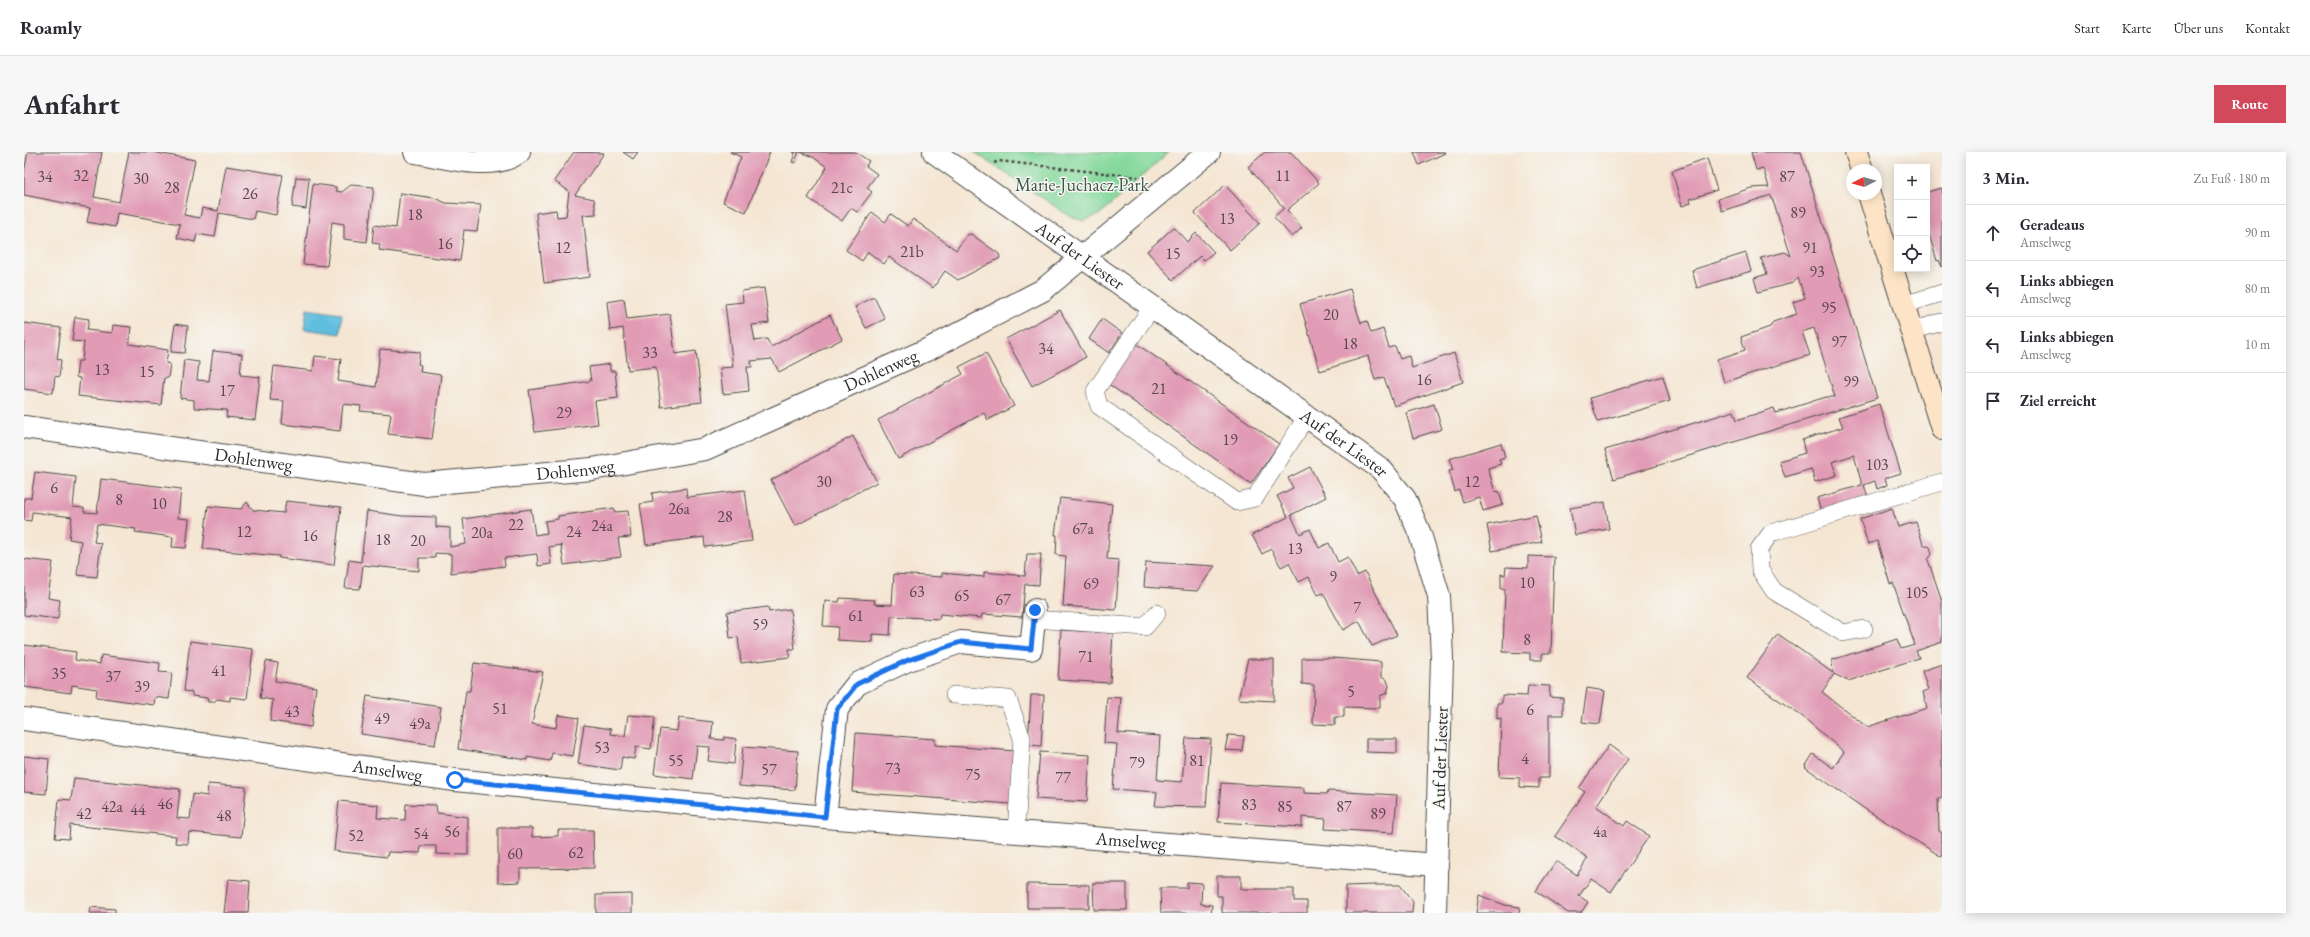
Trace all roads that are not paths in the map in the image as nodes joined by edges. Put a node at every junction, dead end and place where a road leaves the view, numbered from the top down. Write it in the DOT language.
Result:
graph roads {
  1 [pos="415,152"];
  2 [pos="519,152"];
  3 [pos="934,152"];
  4 [pos="1209,152"];
  5 [pos="1856,152"];
  6 [pos="1860,164"];
  7 [pos="1871,200"];
  8 [pos="1082,258"];
  9 [pos="1942,293"];
  10 [pos="1904,305"];
  11 [pos="1152,307"];
  12 [pos="1942,322"];
  13 [pos="1911,331"];
  14 [pos="1307,416"];
  15 [pos="24,427"];
  16 [pos="1942,429"];
  17 [pos="1942,482"];
  18 [pos="1157,612"];
  19 [pos="1035,614"];
  20 [pos="1864,629"];
  21 [pos="954,695"];
  22 [pos="24,719"];
  23 [pos="825,817"];
  24 [pos="1016,832"];
  25 [pos="1437,865"];
  26 [pos="1435,913"];
  1 -- 2 [label="street"];
  3 -- 8 [label="street, Auf der Liester"];
  4 -- 8 [label="street, Dohlenweg"];
  5 -- 6 [label="street"];
  7 -- 10 [label="street"];
  8 -- 11 [label="street, Auf der Liester"];
  8 -- 15 [label="street, Dohlenweg"];
  9 -- 10 [label="lane"];
  10 -- 13 [label="street"];
  11 -- 14 [label="street, Auf der Liester"];
  11 -- 14 [label="lane"];
  12 -- 13 [label="lane"];
  13 -- 16 [label="street"];
  14 -- 25 [label="street, Auf der Liester"];
  17 -- 20 [label="lane"];
  18 -- 19 [label="lane"];
  19 -- 23 [label="street"];
  21 -- 24 [label="lane"];
  22 -- 23 [label="street, Amselweg"];
  23 -- 24 [label="street, Amselweg"];
  24 -- 25 [label="street, Amselweg"];
  25 -- 26 [label="street, Auf der Liester"];
}
